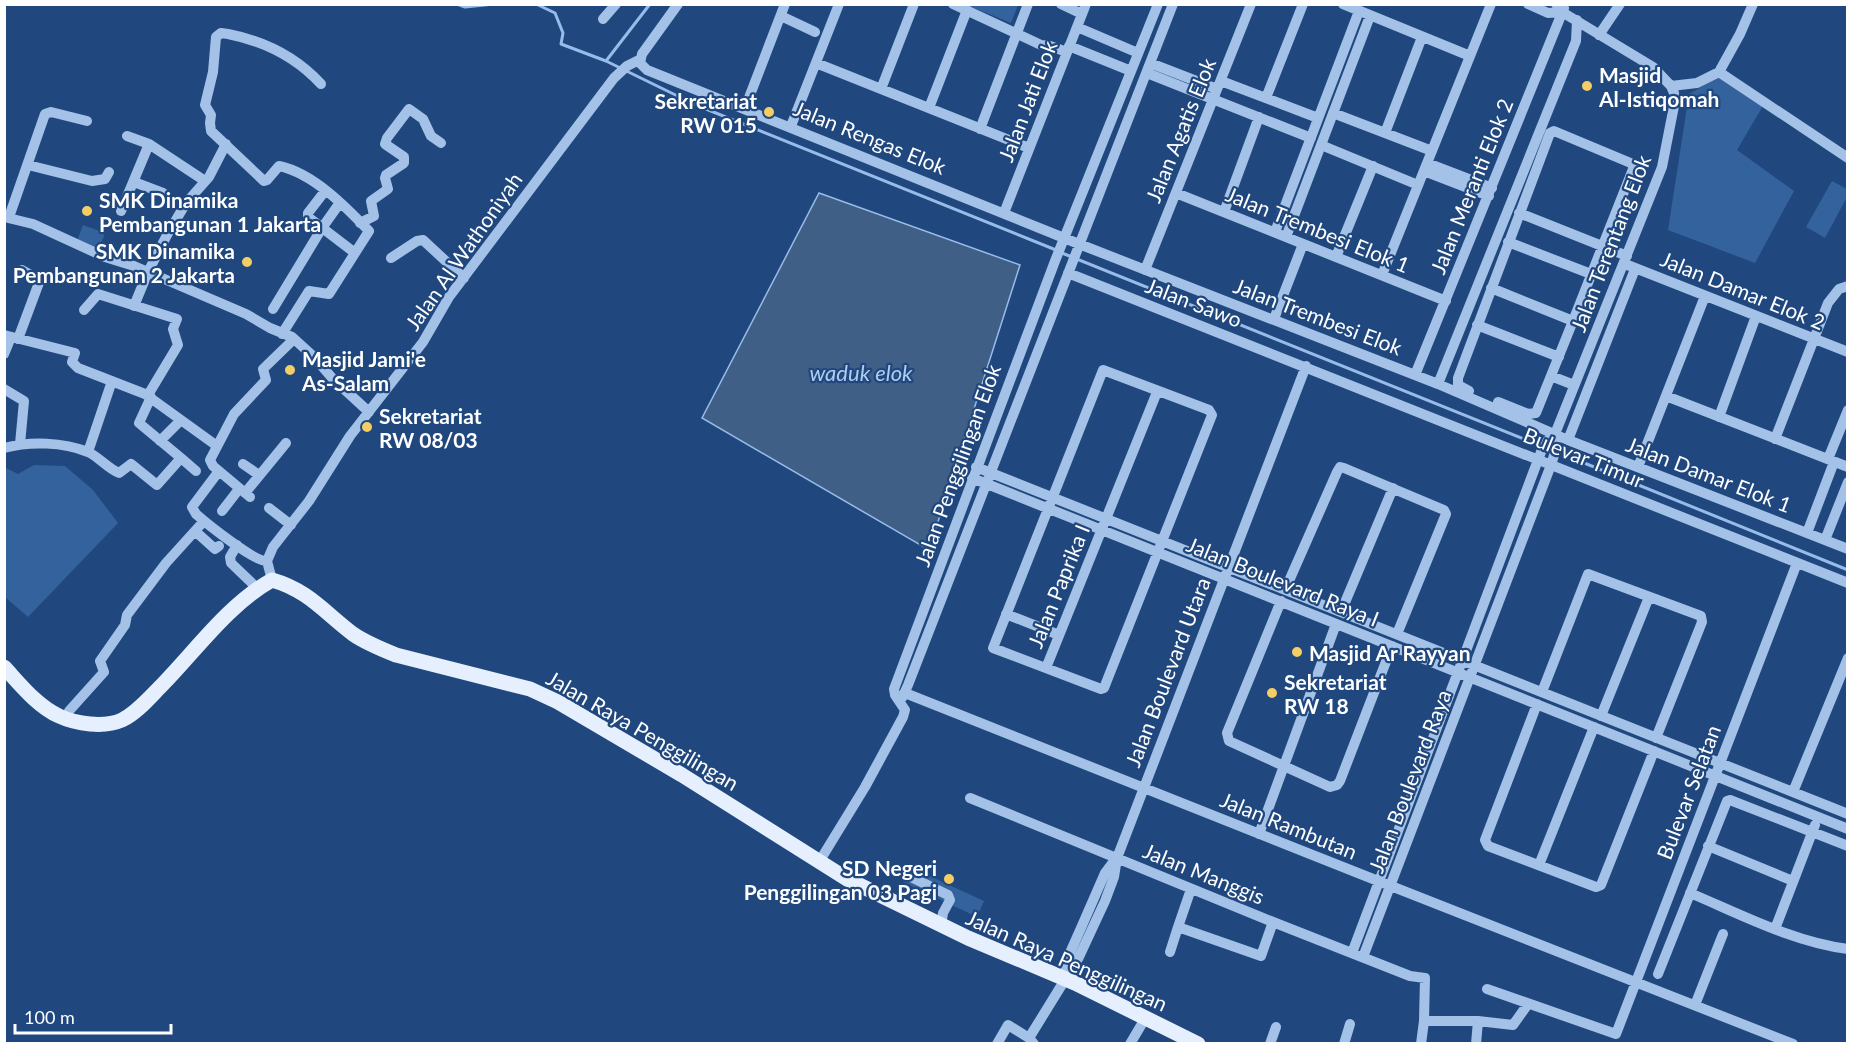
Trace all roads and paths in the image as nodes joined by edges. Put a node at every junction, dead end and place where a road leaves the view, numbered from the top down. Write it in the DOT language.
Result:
graph roads {
  1 [pos="616,4"];
  2 [pos="678,4"];
  3 [pos="785,4"];
  4 [pos="839,4"];
  5 [pos="914,4"];
  6 [pos="952,4"];
  7 [pos="1028,4"];
  8 [pos="1061,4"];
  9 [pos="1158,4"];
  10 [pos="1173,4"];
  11 [pos="1251,4"];
  12 [pos="1303,4"];
  13 [pos="1342,4"];
  14 [pos="1491,4"];
  15 [pos="1528,4"];
  16 [pos="1620,4"];
  17 [pos="1754,4"];
  18 [pos="1561,7"];
  19 [pos="1084,9"];
  20 [pos="967,10"];
  21 [pos="1359,11"];
  22 [pos="1370,15"];
  23 [pos="781,16"];
  24 [pos="603,19"];
  25 [pos="1577,20"];
  26 [pos="1077,27"];
  27 [pos="1588,28"];
  28 [pos="815,32"];
  29 [pos="1017,34"];
  30 [pos="1599,35"];
  31 [pos="1422,37"];
  32 [pos="1576,41"];
  33 [pos="1068,49"];
  34 [pos="1470,56"];
  35 [pos="639,60"];
  36 [pos="1135,62"];
  37 [pos="816,63"];
  38 [pos="1149,68"];
  39 [pos="1719,72"];
  40 [pos="321,84"];
  41 [pos="1671,86"];
  42 [pos="881,89"];
  43 [pos="1217,90"];
  44 [pos="1266,98"];
  45 [pos="745,108"];
  46 [pos="929,108"];
  47 [pos="1333,113"];
  48 [pos="1259,117"];
  49 [pos="1318,118"];
  50 [pos="87,121"];
  51 [pos="791,126"];
  52 [pos="980,129"];
  53 [pos="1385,133"];
  54 [pos="127,136"];
  55 [pos="1311,138"];
  56 [pos="441,143"];
  57 [pos="149,144"];
  58 [pos="226,144"];
  59 [pos="1321,146"];
  60 [pos="1029,148"];
  61 [pos="1432,151"];
  62 [pos="1848,158"];
  63 [pos="28,165"];
  64 [pos="1373,166"];
  65 [pos="1426,167"];
  66 [pos="109,172"];
  67 [pos="134,182"];
  68 [pos="205,182"];
  69 [pos="1418,185"];
  70 [pos="325,191"];
  71 [pos="1490,192"];
  72 [pos="163,193"];
  73 [pos="1176,193"];
  74 [pos="339,204"];
  75 [pos="121,211"];
  76 [pos="1224,212"];
  77 [pos="1004,213"];
  78 [pos="1519,213"];
  79 [pos="7,217"];
  80 [pos="360,223"];
  81 [pos="322,228"];
  82 [pos="1275,232"];
  83 [pos="1286,237"];
  84 [pos="1063,240"];
  85 [pos="1508,242"];
  86 [pos="1303,243"];
  87 [pos="1078,247"];
  88 [pos="1602,247"];
  89 [pos="355,253"];
  90 [pos="1336,257"];
  91 [pos="392,258"];
  92 [pos="1629,263"];
  93 [pos="22,270"];
  94 [pos="1069,270"];
  95 [pos="1145,270"];
  96 [pos="148,272"];
  97 [pos="1591,274"];
  98 [pos="1382,275"];
  99 [pos="464,278"];
  100 [pos="291,280"];
  101 [pos="1848,286"];
  102 [pos="1491,288"];
  103 [pos="309,291"];
  104 [pos="1705,296"];
  105 [pos="1446,301"];
  106 [pos="134,306"];
  107 [pos="273,309"];
  108 [pos="84,310"];
  109 [pos="1756,316"];
  110 [pos="1274,319"];
  111 [pos="1573,321"];
  112 [pos="1477,325"];
  113 [pos="282,334"];
  114 [pos="11,337"];
  115 [pos="294,339"];
  116 [pos="1813,339"];
  117 [pos="1848,352"];
  118 [pos="4,354"];
  119 [pos="1558,357"];
  120 [pos="1306,366"];
  121 [pos="1415,375"];
  122 [pos="1551,376"];
  123 [pos="112,381"];
  124 [pos="1438,384"];
  125 [pos="1574,385"];
  126 [pos="4,389"];
  127 [pos="1156,392"];
  128 [pos="149,396"];
  129 [pos="1666,396"];
  130 [pos="1848,410"];
  131 [pos="369,412"];
  132 [pos="1719,417"];
  133 [pos="180,421"];
  134 [pos="1556,434"];
  135 [pos="1775,439"];
  136 [pos="1568,440"];
  137 [pos="160,441"];
  138 [pos="286,443"];
  139 [pos="20,444"];
  140 [pos="217,446"];
  141 [pos="4,448"];
  142 [pos="88,452"];
  143 [pos="181,459"];
  144 [pos="1539,459"];
  145 [pos="1831,460"];
  146 [pos="243,464"];
  147 [pos="1551,465"];
  148 [pos="1638,467"];
  149 [pos="1848,467"];
  150 [pos="196,471"];
  151 [pos="219,471"];
  152 [pos="974,472"];
  153 [pos="259,475"];
  154 [pos="988,478"];
  155 [pos="1848,482"];
  156 [pos="1393,488"];
  157 [pos="245,493"];
  158 [pos="1053,497"];
  159 [pos="269,508"];
  160 [pos="1048,508"];
  161 [pos="222,511"];
  162 [pos="1106,518"];
  163 [pos="204,520"];
  164 [pos="291,525"];
  165 [pos="1102,530"];
  166 [pos="195,531"];
  167 [pos="1807,533"];
  168 [pos="1825,540"];
  169 [pos="1163,541"];
  170 [pos="219,546"];
  171 [pos="237,546"];
  172 [pos="1848,549"];
  173 [pos="1159,553"];
  174 [pos="267,561"];
  175 [pos="1797,563"];
  176 [pos="1228,567"];
  177 [pos="1224,579"];
  178 [pos="272,580"];
  179 [pos="1848,583"];
  180 [pos="257,588"];
  181 [pos="1285,590"];
  182 [pos="1649,597"];
  183 [pos="1281,601"];
  184 [pos="1341,612"];
  185 [pos="1006,614"];
  186 [pos="1336,624"];
  187 [pos="1397,634"];
  188 [pos="1059,635"];
  189 [pos="1392,646"];
  190 [pos="1848,658"];
  191 [pos="1462,660"];
  192 [pos="1474,665"];
  193 [pos="4,668"];
  194 [pos="1046,668"];
  195 [pos="1458,672"];
  196 [pos="1470,677"];
  197 [pos="1542,692"];
  198 [pos="902,697"];
  199 [pos="1538,704"];
  200 [pos="69,711"];
  201 [pos="1601,716"];
  202 [pos="1593,727"];
  203 [pos="1656,738"];
  204 [pos="1654,751"];
  205 [pos="1720,763"];
  206 [pos="1284,766"];
  207 [pos="1715,776"];
  208 [pos="1143,788"];
  209 [pos="1793,792"];
  210 [pos="970,798"];
  211 [pos="1824,804"];
  212 [pos="1848,814"];
  213 [pos="1819,817"];
  214 [pos="1848,829"];
  215 [pos="1813,832"];
  216 [pos="1259,834"];
  217 [pos="1708,846"];
  218 [pos="1848,846"];
  219 [pos="1117,858"];
  220 [pos="819,862"];
  221 [pos="1539,865"];
  222 [pos="913,878"];
  223 [pos="1793,881"];
  224 [pos="1379,882"];
  225 [pos="1390,886"];
  226 [pos="1191,889"];
  227 [pos="1690,893"];
  228 [pos="1273,922"];
  229 [pos="941,926"];
  230 [pos="1178,927"];
  231 [pos="1775,929"];
  232 [pos="1723,934"];
  233 [pos="1848,949"];
  234 [pos="1170,952"];
  235 [pos="1358,955"];
  236 [pos="1658,974"];
  237 [pos="1064,978"];
  238 [pos="1636,981"];
  239 [pos="1487,989"];
  240 [pos="1528,1004"];
  241 [pos="1695,1005"];
  242 [pos="1146,1017"];
  243 [pos="1424,1021"];
  244 [pos="1478,1022"];
  245 [pos="1350,1024"];
  246 [pos="1276,1027"];
  247 [pos="1031,1041"];
  248 [pos="1421,1042"];
  249 [pos="997,1044"];
  250 [pos="1130,1044"];
  251 [pos="1198,1044"];
  252 [pos="1270,1044"];
  253 [pos="1344,1044"];
  254 [pos="1476,1044"];
  255 [pos="1793,1044"];
  1 -- 24 [label="street"];
  2 -- 35 [label="street"];
  3 -- 23 [label="street"];
  4 -- 37 [label="street"];
  5 -- 42 [label="street"];
  6 -- 20 [label="street"];
  7 -- 29 [label="street"];
  8 -- 19 [label="street"];
  9 -- 36 [label="street, Jalan Penggilingan Elok"];
  10 -- 38 [label="street, Jalan Penggilingan Elok"];
  11 -- 43 [label="street, Jalan Agatis Elok"];
  12 -- 44 [label="street"];
  13 -- 21 [label="street"];
  14 -- 34 [label="street"];
  15 -- 18 [label="street"];
  16 -- 30 [label="street"];
  17 -- 39 [label="street"];
  18 -- 25 [label="street"];
  18 -- 71 [label="street, Jalan Meranti Elok 2"];
  19 -- 26 [label="street, Jalan Jati Elok"];
  20 -- 29 [label="street"];
  20 -- 46 [label="street"];
  21 -- 22 [label="street"];
  21 -- 49 [label="street"];
  22 -- 31 [label="street"];
  22 -- 47 [label="street"];
  23 -- 28 [label="street"];
  23 -- 45 [label="street"];
  25 -- 27 [label="street"];
  25 -- 32 [label="street"];
  26 -- 33 [label="street, Jalan Jati Elok"];
  26 -- 36 [label="street"];
  27 -- 30 [label="street"];
  27 -- 32 [label="street"];
  29 -- 33 [label="street"];
  29 -- 52 [label="street"];
  30 -- 41 [label="street"];
  31 -- 34 [label="street"];
  31 -- 53 [label="street"];
  32 -- 124 [label="street"];
  33 -- 36 [label="street"];
  33 -- 60 [label="street, Jalan Jati Elok"];
  34 -- 61 [label="street"];
  35 -- 45 [label="street, Jalan Rengas Elok"];
  35 -- 99 [label="street, Jalan Al Wathoniyah"];
  36 -- 38 [label="street"];
  36 -- 84 [label="street, Jalan Penggilingan Elok"];
  37 -- 42 [label="street"];
  37 -- 51 [label="street"];
  38 -- 43 [label="street"];
  38 -- 87 [label="street, Jalan Penggilingan Elok"];
  39 -- 41 [label="street"];
  39 -- 62 [label="street"];
  40 -- 58 [label="street"];
  41 -- 92 [label="street, Jalan Terentang Elok"];
  42 -- 46 [label="street"];
  43 -- 44 [label="street"];
  43 -- 48 [label="street"];
  43 -- 73 [label="street, Jalan Agatis Elok"];
  44 -- 49 [label="street"];
  45 -- 51 [label="street, Jalan Rengas Elok"];
  46 -- 52 [label="street"];
  47 -- 53 [label="street"];
  47 -- 59 [label="street"];
  48 -- 55 [label="street"];
  48 -- 76 [label="street"];
  49 -- 55 [label="street"];
  50 -- 63 [label="street"];
  51 -- 77 [label="street, Jalan Rengas Elok"];
  52 -- 60 [label="street"];
  53 -- 61 [label="street"];
  54 -- 57 [label="street"];
  55 -- 82 [label="street"];
  56 -- 80 [label="street"];
  57 -- 67 [label="street"];
  57 -- 68 [label="street"];
  58 -- 68 [label="street"];
  58 -- 70 [label="street"];
  59 -- 64 [label="street"];
  59 -- 83 [label="street"];
  60 -- 77 [label="street, Jalan Jati Elok"];
  61 -- 65 [label="street"];
  63 -- 66 [label="street"];
  63 -- 79 [label="street"];
  64 -- 69 [label="street"];
  64 -- 90 [label="street"];
  65 -- 69 [label="street"];
  65 -- 71 [label="street"];
  67 -- 72 [label="street"];
  67 -- 75 [label="street"];
  68 -- 96 [label="street"];
  69 -- 98 [label="street"];
  70 -- 74 [label="street"];
  70 -- 81 [label="street"];
  71 -- 105 [label="street, Jalan Meranti Elok 2"];
  73 -- 76 [label="street, Jalan Trembesi Elok 1"];
  73 -- 95 [label="street, Jalan Agatis Elok"];
  74 -- 80 [label="street"];
  74 -- 81 [label="street"];
  76 -- 82 [label="street, Jalan Trembesi Elok 1"];
  77 -- 84 [label="street, Jalan Rengas Elok"];
  78 -- 85 [label="street"];
  78 -- 88 [label="street, Jalan Damar Elok 2"];
  78 -- 88 [label="street"];
  79 -- 96 [label="street"];
  80 -- 89 [label="street"];
  81 -- 89 [label="street"];
  81 -- 100 [label="street"];
  82 -- 83 [label="street, Jalan Trembesi Elok 1"];
  83 -- 86 [label="street, Jalan Trembesi Elok 1"];
  84 -- 87 [label="street, Jalan Trembesi Elok"];
  84 -- 152 [label="street, Jalan Penggilingan Elok"];
  85 -- 97 [label="street"];
  85 -- 102 [label="street"];
  86 -- 90 [label="street, Jalan Trembesi Elok 1"];
  86 -- 110 [label="street"];
  87 -- 94 [label="street, Jalan Penggilingan Elok"];
  87 -- 95 [label="street, Jalan Trembesi Elok"];
  88 -- 92 [label="street, Jalan Damar Elok 2"];
  88 -- 97 [label="street"];
  89 -- 103 [label="street"];
  90 -- 98 [label="street, Jalan Trembesi Elok 1"];
  91 -- 99 [label="street"];
  92 -- 104 [label="street, Jalan Damar Elok 2"];
  92 -- 125 [label="street, Jalan Terentang Elok"];
  92 -- 136 [label="street, Jalan Terentang Elok"];
  93 -- 114 [label="street"];
  94 -- 120 [label="street, Jalan Sawo"];
  94 -- 154 [label="street, Jalan Penggilingan Elok"];
  95 -- 110 [label="street, Jalan Trembesi Elok"];
  96 -- 106 [label="street"];
  96 -- 113 [label="street"];
  97 -- 111 [label="street"];
  98 -- 105 [label="street, Jalan Trembesi Elok 1"];
  99 -- 131 [label="street, Jalan Al Wathoniyah"];
  100 -- 103 [label="street"];
  100 -- 107 [label="street"];
  101 -- 116 [label="street"];
  102 -- 111 [label="street"];
  102 -- 112 [label="street"];
  103 -- 113 [label="street"];
  104 -- 109 [label="street, Jalan Damar Elok 2"];
  104 -- 129 [label="street"];
  105 -- 121 [label="street, Jalan Meranti Elok 2"];
  106 -- 108 [label="street"];
  106 -- 128 [label="street"];
  109 -- 116 [label="street, Jalan Damar Elok 2"];
  109 -- 132 [label="street"];
  110 -- 121 [label="street, Jalan Trembesi Elok"];
  111 -- 119 [label="street"];
  112 -- 119 [label="street"];
  112 -- 122 [label="street"];
  113 -- 115 [label="street"];
  114 -- 118 [label="street"];
  114 -- 123 [label="street"];
  115 -- 131 [label="street"];
  115 -- 140 [label="street"];
  116 -- 117 [label="street, Jalan Damar Elok 2"];
  116 -- 135 [label="street"];
  119 -- 122 [label="street"];
  120 -- 144 [label="street, Bulevar Timur"];
  120 -- 176 [label="street, Jalan Boulevard Utara"];
  121 -- 124 [label="street, Jalan Trembesi Elok"];
  122 -- 125 [label="street"];
  123 -- 128 [label="street"];
  123 -- 142 [label="street"];
  124 -- 134 [label="street, Jalan Trembesi Elok"];
  125 -- 134 [label="street, Jalan Terentang Elok"];
  126 -- 139 [label="street"];
  127 -- 158 [label="street"];
  127 -- 162 [label="street, Jalan Paprika I"];
  127 -- 169 [label="street"];
  128 -- 133 [label="street"];
  128 -- 137 [label="street"];
  129 -- 132 [label="street"];
  129 -- 148 [label="street"];
  130 -- 145 [label="street"];
  131 -- 164 [label="street, Jalan Al Wathoniyah"];
  132 -- 135 [label="street"];
  133 -- 137 [label="street"];
  133 -- 140 [label="street"];
  134 -- 136 [label="street, Jalan Damar Elok 1"];
  134 -- 144 [label="street, Jalan Boulevard Raya"];
  134 -- 147 [label="street, Jalan Boulevard Raya"];
  135 -- 145 [label="street"];
  136 -- 148 [label="street, Jalan Damar Elok 1"];
  137 -- 143 [label="street"];
  138 -- 153 [label="street"];
  139 -- 141 [label="street"];
  139 -- 142 [label="street"];
  140 -- 151 [label="street"];
  142 -- 143 [label="street"];
  143 -- 150 [label="street"];
  144 -- 147 [label="street, Bulevar Timur"];
  144 -- 191 [label="street, Jalan Boulevard Raya"];
  145 -- 149 [label="street"];
  145 -- 167 [label="street"];
  146 -- 153 [label="street"];
  147 -- 175 [label="street, Bulevar Timur"];
  147 -- 192 [label="street, Jalan Boulevard Raya"];
  148 -- 167 [label="street, Jalan Damar Elok 1"];
  151 -- 157 [label="street"];
  151 -- 163 [label="street"];
  152 -- 154 [label="street, Jalan Boulevard Raya I"];
  152 -- 198 [label="street, Jalan Penggilingan Elok"];
  153 -- 157 [label="street"];
  154 -- 158 [label="street, Jalan Boulevard Raya I"];
  154 -- 160 [label="street, Jalan Boulevard Raya I"];
  154 -- 198 [label="street, Jalan Penggilingan Elok"];
  155 -- 168 [label="street"];
  156 -- 181 [label="street"];
  156 -- 184 [label="street"];
  156 -- 187 [label="street"];
  157 -- 161 [label="street"];
  158 -- 160 [label="street"];
  158 -- 162 [label="street, Jalan Boulevard Raya I"];
  159 -- 164 [label="street"];
  160 -- 165 [label="street, Jalan Boulevard Raya I"];
  160 -- 185 [label="street"];
  162 -- 165 [label="street, Jalan Paprika I"];
  162 -- 169 [label="street, Jalan Boulevard Raya I"];
  163 -- 166 [label="street"];
  163 -- 171 [label="street"];
  164 -- 174 [label="street, Jalan Al Wathoniyah"];
  165 -- 173 [label="street, Jalan Boulevard Raya I"];
  165 -- 188 [label="street, Jalan Paprika I"];
  166 -- 170 [label="street"];
  166 -- 200 [label="street"];
  167 -- 168 [label="street, Jalan Damar Elok 1"];
  168 -- 172 [label="street, Jalan Damar Elok 1"];
  169 -- 173 [label="street"];
  169 -- 176 [label="street, Jalan Boulevard Raya I"];
  171 -- 174 [label="street"];
  171 -- 180 [label="street"];
  173 -- 177 [label="street, Jalan Boulevard Raya I"];
  173 -- 194 [label="street"];
  174 -- 178 [label="street"];
  175 -- 179 [label="street, Bulevar Timur"];
  175 -- 205 [label="street, Bulevar Selatan"];
  176 -- 177 [label="street, Jalan Boulevard Utara"];
  176 -- 181 [label="street, Jalan Boulevard Raya I"];
  177 -- 183 [label="street, Jalan Boulevard Raya I"];
  177 -- 208 [label="street, Jalan Boulevard Utara"];
  178 -- 180 [label="main road"];
  178 -- 220 [label="main road, Jalan Raya Penggilingan"];
  180 -- 193 [label="main road"];
  181 -- 184 [label="street, Jalan Boulevard Raya I"];
  182 -- 197 [label="street"];
  182 -- 201 [label="street"];
  182 -- 203 [label="street"];
  183 -- 186 [label="street, Jalan Boulevard Raya I"];
  183 -- 206 [label="street"];
  184 -- 187 [label="street, Jalan Boulevard Raya I"];
  185 -- 188 [label="street"];
  185 -- 194 [label="street"];
  186 -- 189 [label="street, Jalan Boulevard Raya I"];
  186 -- 206 [label="street"];
  187 -- 191 [label="street, Jalan Boulevard Raya I"];
  188 -- 194 [label="street, Jalan Paprika I"];
  189 -- 195 [label="street, Jalan Boulevard Raya I"];
  189 -- 206 [label="street"];
  190 -- 209 [label="street"];
  191 -- 192 [label="street, Jalan Boulevard Raya I"];
  191 -- 195 [label="street, Jalan Boulevard Raya"];
  192 -- 196 [label="street, Jalan Boulevard Raya"];
  192 -- 197 [label="street, Jalan Boulevard Raya I"];
  195 -- 196 [label="street, Jalan Boulevard Raya I"];
  195 -- 224 [label="street, Jalan Boulevard Raya"];
  196 -- 199 [label="street, Jalan Boulevard Raya I"];
  196 -- 225 [label="street, Jalan Boulevard Raya"];
  197 -- 201 [label="street, Jalan Boulevard Raya I"];
  198 -- 208 [label="street, Jalan Rambutan"];
  198 -- 220 [label="street, Jalan Penggilingan Elok"];
  199 -- 202 [label="street, Jalan Boulevard Raya I"];
  199 -- 221 [label="street"];
  201 -- 203 [label="street, Jalan Boulevard Raya I"];
  202 -- 204 [label="street, Jalan Boulevard Raya I"];
  202 -- 221 [label="street"];
  203 -- 205 [label="street, Jalan Boulevard Raya I"];
  204 -- 207 [label="street, Jalan Boulevard Raya I"];
  204 -- 221 [label="street"];
  205 -- 207 [label="street, Bulevar Selatan"];
  205 -- 209 [label="street, Jalan Boulevard Raya I"];
  206 -- 216 [label="street"];
  207 -- 213 [label="street, Jalan Boulevard Raya I"];
  207 -- 238 [label="street, Bulevar Selatan"];
  208 -- 216 [label="street, Jalan Rambutan"];
  208 -- 219 [label="street, Jalan Boulevard Utara"];
  209 -- 211 [label="street, Jalan Boulevard Raya I"];
  210 -- 219 [label="street, Jalan Manggis"];
  211 -- 212 [label="street, Jalan Boulevard Raya I"];
  211 -- 213 [label="street"];
  213 -- 214 [label="street, Jalan Boulevard Raya I"];
  213 -- 215 [label="street"];
  215 -- 217 [label="street"];
  215 -- 218 [label="street"];
  215 -- 223 [label="street"];
  216 -- 224 [label="street, Jalan Rambutan"];
  217 -- 223 [label="street"];
  217 -- 227 [label="street"];
  219 -- 226 [label="street, Jalan Manggis"];
  219 -- 237 [label="street, Jalan Boulevard Utara"];
  220 -- 229 [label="main road, Jalan Raya Penggilingan"];
  222 -- 229 [label="street"];
  223 -- 231 [label="street"];
  224 -- 225 [label="street, Jalan Rambutan"];
  224 -- 235 [label="street, Jalan Boulevard Raya"];
  225 -- 235 [label="street, Jalan Boulevard Raya"];
  225 -- 238 [label="street, Jalan Rambutan"];
  226 -- 228 [label="street, Jalan Manggis"];
  226 -- 230 [label="street"];
  227 -- 231 [label="street"];
  227 -- 236 [label="street"];
  228 -- 230 [label="street"];
  228 -- 235 [label="street, Jalan Manggis"];
  229 -- 237 [label="main road, Jalan Raya Penggilingan"];
  230 -- 234 [label="street"];
  231 -- 233 [label="street"];
  232 -- 241 [label="street"];
  235 -- 243 [label="street, Jalan Manggis"];
  237 -- 242 [label="main road, Jalan Raya Penggilingan"];
  237 -- 247 [label="street, Jalan Boulevard Utara"];
  238 -- 240 [label="street, Bulevar Selatan"];
  238 -- 241 [label="street, Jalan Rambutan"];
  239 -- 240 [label="street"];
  240 -- 244 [label="street"];
  241 -- 255 [label="street, Jalan Rambutan"];
  242 -- 250 [label="street"];
  242 -- 251 [label="main road, Jalan Raya Penggilingan"];
  243 -- 244 [label="street"];
  243 -- 248 [label="street"];
  244 -- 254 [label="street"];
  245 -- 253 [label="street"];
  246 -- 252 [label="street"];
  247 -- 249 [label="street"];
}
